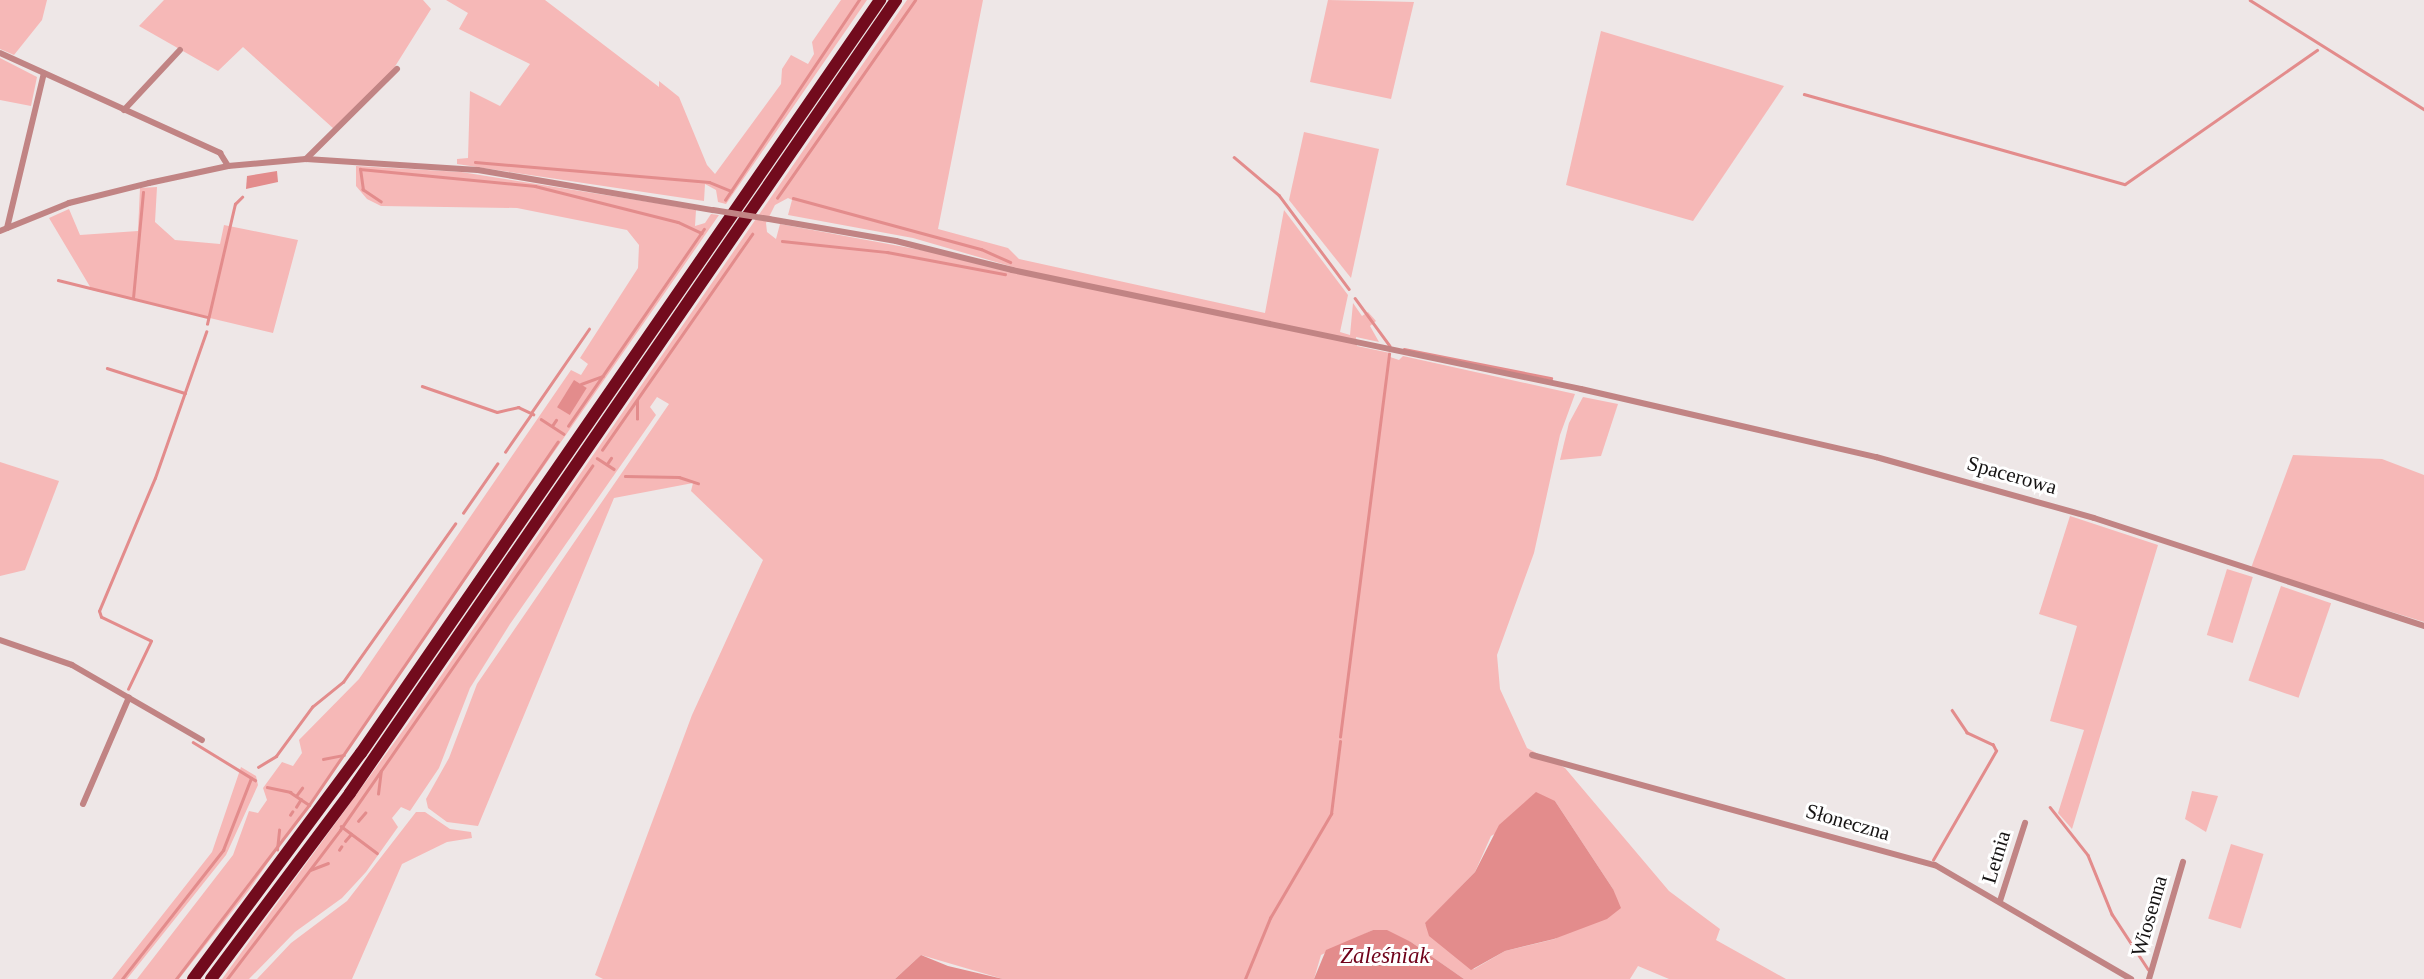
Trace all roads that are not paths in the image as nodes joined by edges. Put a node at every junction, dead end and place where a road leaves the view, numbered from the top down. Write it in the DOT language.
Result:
graph roads {
  1 [pos="880,0"];
  2 [pos="896,0"];
  3 [pos="180,50"];
  4 [pos="0,53"];
  5 [pos="397,69"];
  6 [pos="44,73"];
  7 [pos="124,110"];
  8 [pos="306,159"];
  9 [pos="228,166"];
  10 [pos="4,230"];
  11 [pos="2424,626"];
  12 [pos="0,640"];
  13 [pos="129,697"];
  14 [pos="202,740"];
  15 [pos="1532,755"];
  16 [pos="83,804"];
  17 [pos="2025,823"];
  18 [pos="2183,862"];
  19 [pos="2000,901"];
  20 [pos="193,979"];
  21 [pos="211,979"];
  22 [pos="2131,979"];
  23 [pos="2149,979"];
  1 -- 20 [label="highway"];
  2 -- 21 [label="highway"];
  3 -- 7 [label="street"];
  4 -- 6 [label="street"];
  5 -- 8 [label="street"];
  6 -- 7 [label="street"];
  6 -- 10 [label="street"];
  7 -- 9 [label="street"];
  8 -- 9 [label="street, Spacerowa"];
  8 -- 11 [label="street, Spacerowa, bridge"];
  9 -- 10 [label="street, Spacerowa"];
  12 -- 13 [label="street"];
  13 -- 14 [label="street"];
  13 -- 16 [label="street"];
  15 -- 19 [label="street, Słoneczna"];
  17 -- 19 [label="street, Letnia"];
  18 -- 23 [label="street, Wiosenna"];
  19 -- 22 [label="street, Słoneczna"];
}
